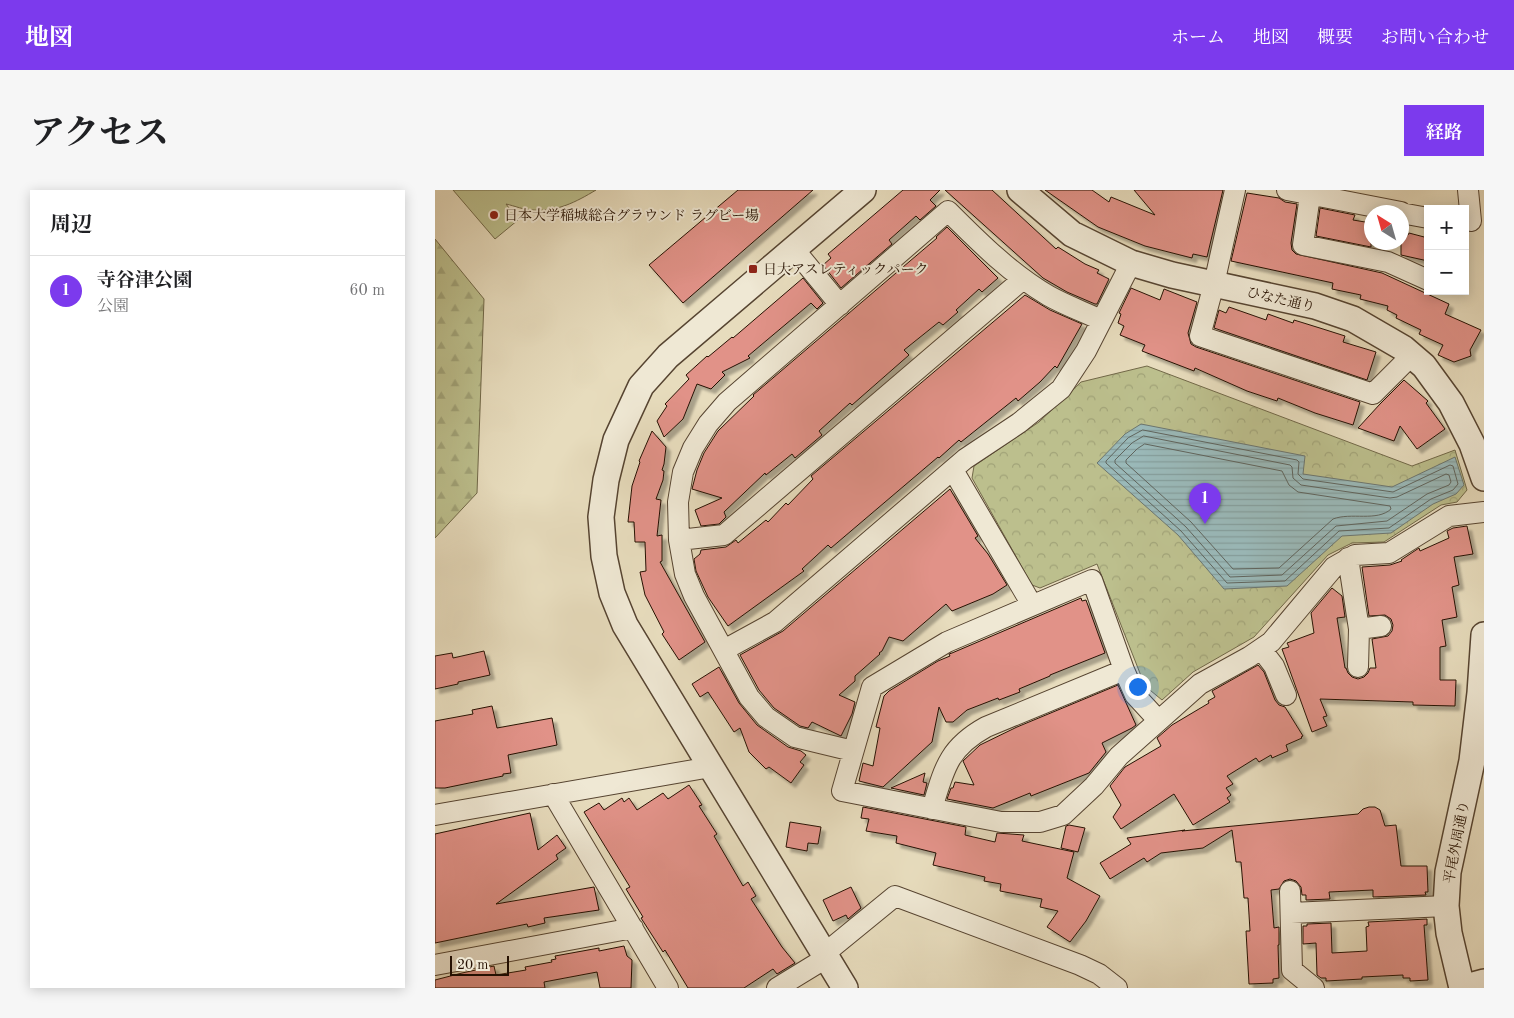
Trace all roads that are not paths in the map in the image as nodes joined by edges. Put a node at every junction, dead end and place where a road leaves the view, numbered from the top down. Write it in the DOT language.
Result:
graph roads {
  1 [pos="863,190"];
  2 [pos="1020,190"];
  3 [pos="1235,190"];
  4 [pos="1287,190"];
  5 [pos="1468,190"];
  6 [pos="1311,195"];
  7 [pos="1364,206"];
  8 [pos="1409,214"];
  9 [pos="1424,217"];
  10 [pos="1473,220"];
  11 [pos="793,248"];
  12 [pos="1131,264"];
  13 [pos="1424,278"];
  14 [pos="1023,279"];
  15 [pos="1215,284"];
  16 [pos="840,306"];
  17 [pos="1101,320"];
  18 [pos="1412,355"];
  19 [pos="953,470"];
  20 [pos="1484,478"];
  21 [pos="1484,512"];
  22 [pos="679,540"];
  23 [pos="1348,558"];
  24 [pos="1032,605"];
  25 [pos="1381,626"];
  26 [pos="1359,630"];
  27 [pos="1484,635"];
  28 [pos="1261,649"];
  29 [pos="724,650"];
  30 [pos="1358,667"];
  31 [pos="1124,670"];
  32 [pos="1286,696"];
  33 [pos="1158,720"];
  34 [pos="853,751"];
  35 [pos="711,767"];
  36 [pos="553,794"];
  37 [pos="932,809"];
  38 [pos="435,815"];
  39 [pos="1290,891"];
  40 [pos="1445,906"];
  41 [pos="1291,913"];
  42 [pos="633,928"];
  43 [pos="825,956"];
  44 [pos="435,965"];
  45 [pos="1484,982"];
  46 [pos="668,988"];
  47 [pos="777,988"];
  48 [pos="845,988"];
  49 [pos="1117,988"];
  50 [pos="1314,988"];
  51 [pos="1462,988"];
  1 -- 11 [label="street"];
  2 -- 12 [label="street, ひなた通り"];
  3 -- 15 [label="street"];
  4 -- 6 [label="street"];
  5 -- 10 [label="street"];
  6 -- 7 [label="street"];
  6 -- 13 [label="street"];
  8 -- 9 [label="street"];
  11 -- 16 [label="street"];
  11 -- 35 [label="street"];
  12 -- 15 [label="street, ひなた通り"];
  12 -- 17 [label="street"];
  14 -- 16 [label="street"];
  14 -- 17 [label="street"];
  14 -- 22 [label="street"];
  15 -- 18 [label="street, ひなた通り"];
  15 -- 18 [label="street"];
  16 -- 22 [label="street"];
  17 -- 19 [label="street"];
  18 -- 20 [label="street, ひなた通り"];
  19 -- 24 [label="street"];
  19 -- 29 [label="street"];
  21 -- 23 [label="street"];
  22 -- 29 [label="street"];
  23 -- 26 [label="street"];
  23 -- 28 [label="street"];
  24 -- 31 [label="street"];
  24 -- 34 [label="street"];
  25 -- 26 [label="street"];
  26 -- 30 [label="street"];
  27 -- 40 [label="street, 平尾外周通り"];
  28 -- 32 [label="street"];
  28 -- 33 [label="street"];
  29 -- 34 [label="street"];
  31 -- 33 [label="street"];
  31 -- 37 [label="street"];
  33 -- 37 [label="street"];
  34 -- 37 [label="street"];
  35 -- 36 [label="street"];
  35 -- 43 [label="street"];
  36 -- 38 [label="street"];
  36 -- 42 [label="street"];
  39 -- 41 [label="street"];
  40 -- 41 [label="street"];
  40 -- 51 [label="street, 平尾外周通り"];
  41 -- 50 [label="street"];
  42 -- 44 [label="street"];
  42 -- 46 [label="street"];
  43 -- 47 [label="street"];
  43 -- 48 [label="street"];
  43 -- 49 [label="street"];
  45 -- 51 [label="street, 平尾外周通り"];
}
